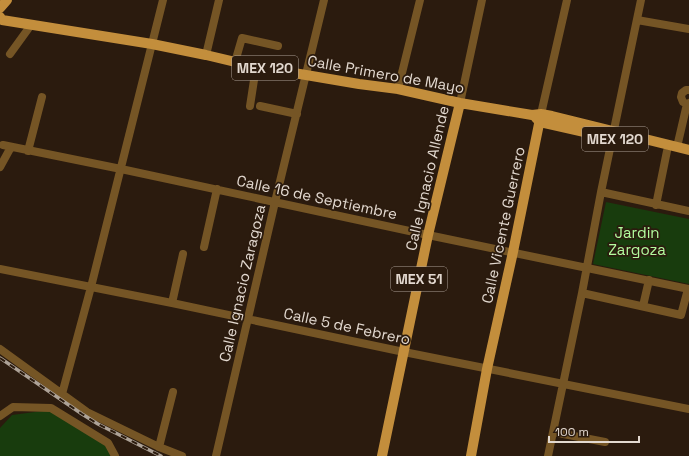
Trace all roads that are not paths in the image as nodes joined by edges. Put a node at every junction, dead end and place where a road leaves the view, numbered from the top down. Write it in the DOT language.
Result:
graph roads {
  1 [pos="7,0"];
  2 [pos="163,0"];
  3 [pos="218,0"];
  4 [pos="324,0"];
  5 [pos="420,0"];
  6 [pos="482,0"];
  7 [pos="566,0"];
  8 [pos="641,0"];
  9 [pos="0,8"];
  10 [pos="0,17"];
  11 [pos="637,20"];
  12 [pos="31,24"];
  13 [pos="689,29"];
  14 [pos="152,44"];
  15 [pos="278,46"];
  16 [pos="10,54"];
  17 [pos="206,55"];
  18 [pos="235,62"];
  19 [pos="256,67"];
  20 [pos="306,75"];
  21 [pos="398,89"];
  22 [pos="689,90"];
  23 [pos="42,97"];
  24 [pos="460,103"];
  25 [pos="688,103"];
  26 [pos="250,106"];
  27 [pos="260,106"];
  28 [pos="297,114"];
  29 [pos="538,117"];
  30 [pos="613,135"];
  31 [pos="3,146"];
  32 [pos="11,147"];
  33 [pos="677,147"];
  34 [pos="689,150"];
  35 [pos="28,151"];
  36 [pos="667,151"];
  37 [pos="689,156"];
  38 [pos="0,167"];
  39 [pos="121,169"];
  40 [pos="217,189"];
  41 [pos="601,192"];
  42 [pos="275,202"];
  43 [pos="656,205"];
  44 [pos="689,211"];
  45 [pos="428,235"];
  46 [pos="204,247"];
  47 [pos="513,252"];
  48 [pos="182,254"];
  49 [pos="586,267"];
  50 [pos="0,269"];
  51 [pos="649,280"];
  52 [pos="91,287"];
  53 [pos="688,289"];
  54 [pos="582,293"];
  55 [pos="172,304"];
  56 [pos="643,306"];
  57 [pos="248,319"];
  58 [pos="0,349"];
  59 [pos="404,352"];
  60 [pos="487,369"];
  61 [pos="563,384"];
  62 [pos="173,392"];
  63 [pos="62,394"];
  64 [pos="689,409"];
  65 [pos="0,416"];
  66 [pos="553,432"];
  67 [pos="605,442"];
  68 [pos="158,447"];
  69 [pos="115,456"];
  70 [pos="182,456"];
  71 [pos="216,456"];
  72 [pos="382,456"];
  73 [pos="471,456"];
  74 [pos="548,456"];
  1 -- 9 [label="main road"];
  2 -- 14 [label="street"];
  3 -- 17 [label="street"];
  4 -- 20 [label="street, Calle Ignacio Zaragoza"];
  5 -- 21 [label="street"];
  6 -- 24 [label="street, Calle Ignacio Allende"];
  7 -- 29 [label="street, Calle Vicente Guerrero"];
  8 -- 11 [label="street"];
  10 -- 12 [label="main road, Calle Primero de Mayo / MEX 120"];
  11 -- 13 [label="street"];
  11 -- 30 [label="street"];
  12 -- 14 [label="main road, Calle Primero de Mayo / MEX 120"];
  12 -- 16 [label="street"];
  14 -- 17 [label="main road, Calle Primero de Mayo / MEX 120"];
  14 -- 39 [label="street"];
  15 -- 18 [label="street"];
  17 -- 18 [label="main road, Calle Primero de Mayo / MEX 120"];
  18 -- 19 [label="main road, Calle Primero de Mayo / MEX 120"];
  19 -- 20 [label="main road, Calle Primero de Mayo / MEX 120"];
  19 -- 26 [label="street"];
  20 -- 21 [label="main road, Calle Primero de Mayo / MEX 120"];
  20 -- 28 [label="street, Calle Ignacio Zaragoza"];
  21 -- 24 [label="main road, Calle Primero de Mayo / MEX 120"];
  22 -- 25 [label="street"];
  23 -- 35 [label="street"];
  24 -- 29 [label="main road, Calle Primero de Mayo / MEX 120"];
  24 -- 45 [label="main road, Calle Ignacio Allende / MEX 51"];
  25 -- 33 [label="street"];
  27 -- 28 [label="street"];
  28 -- 42 [label="street, Calle Ignacio Zaragoza"];
  29 -- 30 [label="main road, Calle Primero de Mayo / MEX 120"];
  29 -- 47 [label="main road, Calle Vicente Guerrero"];
  30 -- 33 [label="main road, Calle Primero de Mayo / MEX 120"];
  30 -- 36 [label="main road, Calle Primero de Mayo / MEX 120"];
  30 -- 41 [label="street"];
  31 -- 32 [label="street, Calle 16 de Septiembre"];
  32 -- 35 [label="street, Calle 16 de Septiembre"];
  32 -- 38 [label="street"];
  33 -- 34 [label="main road, Calle Primero de Mayo / MEX 120"];
  35 -- 39 [label="street, Calle 16 de Septiembre"];
  36 -- 37 [label="main road, Calle Primero de Mayo / MEX 120"];
  36 -- 43 [label="street"];
  39 -- 40 [label="street, Calle 16 de Septiembre"];
  39 -- 52 [label="street"];
  40 -- 42 [label="street, Calle 16 de Septiembre"];
  40 -- 46 [label="street"];
  41 -- 43 [label="street"];
  41 -- 49 [label="street"];
  42 -- 45 [label="street, Calle 16 de Septiembre"];
  42 -- 57 [label="street, Calle Ignacio Zaragoza"];
  43 -- 44 [label="street"];
  45 -- 47 [label="street, Calle 16 de Septiembre"];
  45 -- 59 [label="main road, Calle Ignacio Allende / MEX 51"];
  47 -- 49 [label="street, Calle 16 de Septiembre"];
  47 -- 60 [label="main road, Calle Vicente Guerrero"];
  48 -- 55 [label="street"];
  49 -- 51 [label="street, Calle 16 de Septiembre"];
  49 -- 54 [label="street"];
  50 -- 52 [label="street, Calle 5 de Febrero"];
  51 -- 53 [label="street, Calle 16 de Septiembre"];
  51 -- 56 [label="street"];
  52 -- 55 [label="street, Calle 5 de Febrero"];
  52 -- 63 [label="street"];
  53 -- 56 [label="street, Calle 16 de Septiembre"];
  54 -- 56 [label="street, Calle 16 de Septiembre"];
  54 -- 61 [label="street"];
  55 -- 57 [label="street, Calle 5 de Febrero"];
  57 -- 59 [label="street, Calle 5 de Febrero"];
  57 -- 71 [label="street, Calle Ignacio Zaragoza"];
  58 -- 63 [label="street"];
  59 -- 60 [label="street, Calle 5 de Febrero"];
  59 -- 72 [label="main road, Calle Ignacio Allende / MEX 51"];
  60 -- 61 [label="street, Calle 5 de Febrero"];
  60 -- 73 [label="main road, Calle Vicente Guerrero"];
  61 -- 64 [label="street, Calle 5 de Febrero"];
  61 -- 66 [label="street"];
  62 -- 68 [label="street"];
  63 -- 68 [label="street"];
  65 -- 69 [label="street"];
  66 -- 67 [label="street"];
  66 -- 74 [label="street"];
  68 -- 70 [label="street"];
}
